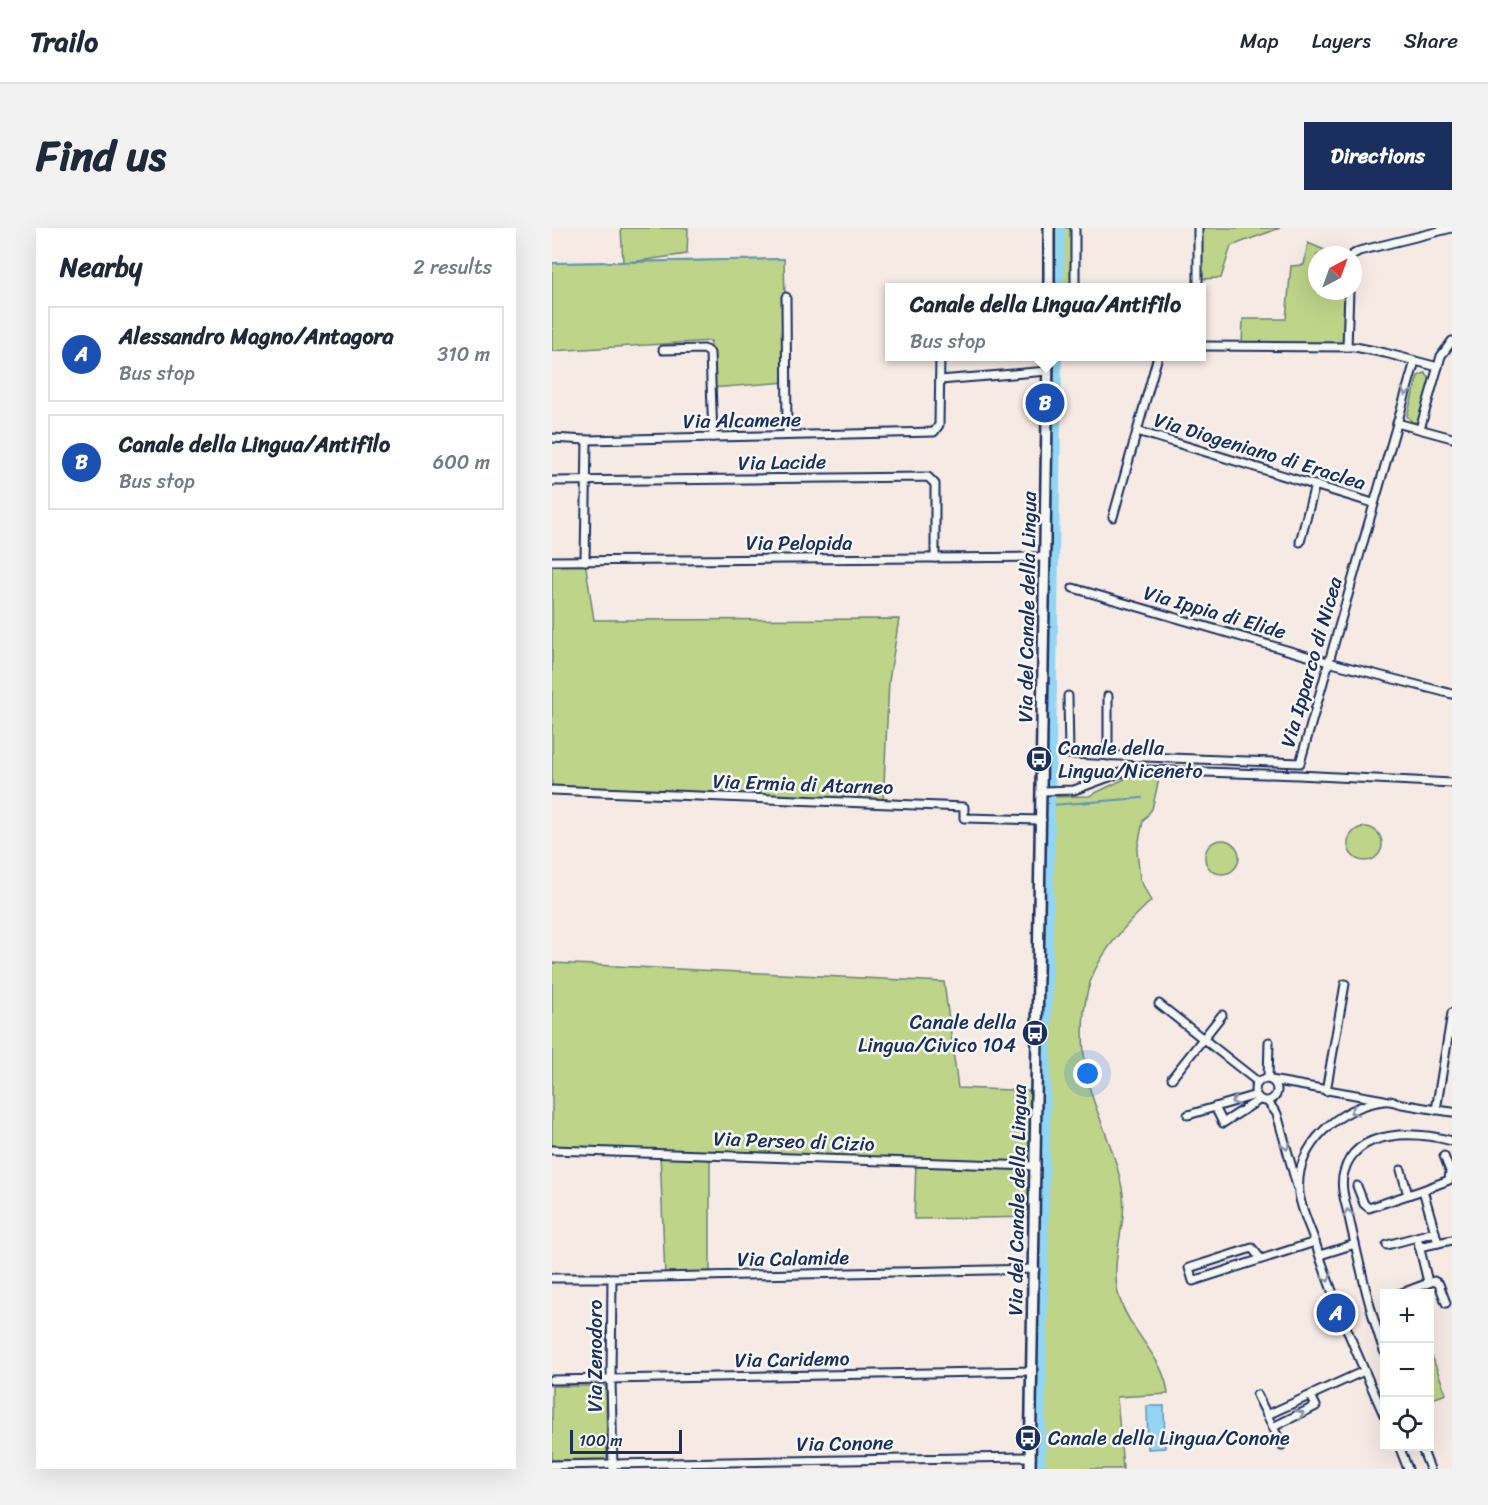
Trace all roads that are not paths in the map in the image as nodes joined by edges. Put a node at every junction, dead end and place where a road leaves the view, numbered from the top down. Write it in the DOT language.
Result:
graph roads {
  1 [pos="1049,228"];
  2 [pos="1075,228"];
  3 [pos="1198,228"];
  4 [pos="1445,228"];
  5 [pos="1452,228"];
  6 [pos="1362,250"];
  7 [pos="1049,283"];
  8 [pos="1075,283"];
  9 [pos="1198,283"];
  10 [pos="786,297"];
  11 [pos="1349,300"];
  12 [pos="1452,341"];
  13 [pos="1206,346"];
  14 [pos="1347,347"];
  15 [pos="663,350"];
  16 [pos="940,361"];
  17 [pos="1048,361"];
  18 [pos="1157,361"];
  19 [pos="1415,361"];
  20 [pos="1438,367"];
  21 [pos="1048,371"];
  22 [pos="940,380"];
  23 [pos="1397,423"];
  24 [pos="1420,429"];
  25 [pos="1137,431"];
  26 [pos="787,435"];
  27 [pos="713,437"];
  28 [pos="552,438"];
  29 [pos="1452,438"];
  30 [pos="587,440"];
  31 [pos="552,481"];
  32 [pos="586,481"];
  33 [pos="1316,485"];
  34 [pos="1373,503"];
  35 [pos="1113,517"];
  36 [pos="1300,542"];
  37 [pos="935,558"];
  38 [pos="1045,558"];
  39 [pos="552,561"];
  40 [pos="585,561"];
  41 [pos="1073,588"];
  42 [pos="1328,662"];
  43 [pos="1452,694"];
  44 [pos="1068,696"];
  45 [pos="1108,696"];
  46 [pos="1108,756"];
  47 [pos="1300,763"];
  48 [pos="1298,775"];
  49 [pos="1452,783"];
  50 [pos="552,790"];
  51 [pos="1046,791"];
  52 [pos="1042,820"];
  53 [pos="1345,984"];
  54 [pos="1159,1005"];
  55 [pos="1452,1013"];
  56 [pos="1222,1015"];
  57 [pos="1203,1039"];
  58 [pos="1269,1042"];
  59 [pos="1172,1078"];
  60 [pos="1270,1079"];
  61 [pos="1258,1082"];
  62 [pos="1326,1090"];
  63 [pos="1258,1097"];
  64 [pos="1386,1101"];
  65 [pos="1268,1102"];
  66 [pos="1215,1107"];
  67 [pos="1436,1110"];
  68 [pos="1452,1112"];
  69 [pos="1188,1115"];
  70 [pos="1452,1141"];
  71 [pos="552,1150"];
  72 [pos="1444,1156"];
  73 [pos="1035,1166"];
  74 [pos="1401,1170"];
  75 [pos="1357,1186"];
  76 [pos="1423,1190"];
  77 [pos="1299,1193"];
  78 [pos="1408,1196"];
  79 [pos="1435,1232"];
  80 [pos="1417,1237"];
  81 [pos="1452,1240"];
  82 [pos="1315,1242"];
  83 [pos="1438,1243"];
  84 [pos="1355,1244"];
  85 [pos="1387,1245"];
  86 [pos="1419,1247"];
  87 [pos="1320,1255"];
  88 [pos="1261,1259"];
  89 [pos="1035,1269"];
  90 [pos="552,1278"];
  91 [pos="612,1278"];
  92 [pos="1428,1281"];
  93 [pos="1409,1289"];
  94 [pos="1446,1303"];
  95 [pos="1381,1343"];
  96 [pos="1032,1371"];
  97 [pos="1364,1371"];
  98 [pos="610,1379"];
  99 [pos="552,1380"];
  100 [pos="1257,1395"];
  101 [pos="1311,1396"];
  102 [pos="1380,1406"];
  103 [pos="1268,1415"];
  104 [pos="1273,1427"];
  105 [pos="1282,1445"];
  106 [pos="1401,1451"];
  107 [pos="1423,1451"];
  108 [pos="1030,1457"];
  109 [pos="552,1465"];
  110 [pos="613,1466"];
  111 [pos="1030,1469"];
  112 [pos="1408,1469"];
  113 [pos="1430,1469"];
  1 -- 7 [label="street"];
  2 -- 8 [label="street"];
  3 -- 9 [label="street"];
  4 -- 5 [label="street"];
  4 -- 6 [label="street"];
  10 -- 26 [label="street"];
  11 -- 14 [label="street"];
  12 -- 20 [label="street"];
  13 -- 14 [label="street"];
  14 -- 19 [label="street"];
  15 -- 27 [label="street"];
  16 -- 22 [label="street"];
  17 -- 21 [label="street, Via del Canale della Lingua"];
  18 -- 25 [label="street"];
  19 -- 20 [label="street"];
  19 -- 23 [label="street, Via Ipparco di Nicea, one-way"];
  20 -- 24 [label="street"];
  21 -- 22 [label="street"];
  21 -- 38 [label="street, Via del Canale della Lingua"];
  22 -- 26 [label="street, Via Alcamene"];
  23 -- 24 [label="street"];
  23 -- 34 [label="street, Via Ipparco di Nicea"];
  24 -- 29 [label="street"];
  25 -- 33 [label="street, Via Diogeniano di Eraclea"];
  25 -- 35 [label="street"];
  26 -- 27 [label="street, Via Alcamene"];
  27 -- 30 [label="street, Via Alcamene"];
  28 -- 30 [label="street, Via Alcamene"];
  30 -- 32 [label="street"];
  31 -- 32 [label="street, Via Lacide"];
  32 -- 37 [label="street, Via Lacide"];
  32 -- 40 [label="street"];
  33 -- 34 [label="street, Via Diogeniano di Eraclea"];
  33 -- 36 [label="street"];
  34 -- 42 [label="street, Via Ipparco di Nicea"];
  37 -- 38 [label="street, Via Pelopida"];
  37 -- 40 [label="street, Via Pelopida"];
  38 -- 51 [label="street, Via del Canale della Lingua"];
  39 -- 40 [label="street, Via Pelopida"];
  41 -- 42 [label="street, Via Ippia di Elide"];
  42 -- 43 [label="street, Via Ippia di Elide"];
  42 -- 47 [label="street, Via Ipparco di Nicea"];
  44 -- 46 [label="street, Via Ipparco di Nicea"];
  45 -- 46 [label="street"];
  46 -- 47 [label="street, Via Ipparco di Nicea"];
  47 -- 48 [label="street"];
  48 -- 49 [label="street"];
  48 -- 51 [label="street"];
  50 -- 52 [label="street, Via Ermia di Atarneo"];
  51 -- 52 [label="street, Via del Canale della Lingua"];
  52 -- 73 [label="street, Via del Canale della Lingua"];
  53 -- 62 [label="street"];
  54 -- 57 [label="street"];
  55 -- 67 [label="street"];
  56 -- 57 [label="street"];
  57 -- 59 [label="street"];
  57 -- 61 [label="street"];
  58 -- 60 [label="street"];
  60 -- 61 [label="street"];
  60 -- 62 [label="street"];
  60 -- 65 [label="street"];
  61 -- 63 [label="street"];
  62 -- 64 [label="street"];
  63 -- 65 [label="street"];
  63 -- 66 [label="street, one-way"];
  63 -- 66 [label="street"];
  64 -- 67 [label="street"];
  64 -- 77 [label="street, one-way"];
  65 -- 77 [label="street, one-way"];
  66 -- 69 [label="street"];
  67 -- 68 [label="street"];
  84 -- 70 [label="street, one-way"];
  71 -- 73 [label="street, Via Perseo di Cizio"];
  72 -- 76 [label="street"];
  73 -- 89 [label="street, Via del Canale della Lingua"];
  74 -- 78 [label="street"];
  75 -- 78 [label="street"];
  76 -- 78 [label="street"];
  76 -- 79 [label="street"];
  77 -- 82 [label="street"];
  79 -- 80 [label="street"];
  79 -- 83 [label="street"];
  80 -- 85 [label="street"];
  80 -- 86 [label="street"];
  81 -- 83 [label="street"];
  82 -- 87 [label="street"];
  82 -- 88 [label="street"];
  83 -- 86 [label="street"];
  84 -- 87 [label="street"];
  84 -- 95 [label="street"];
  86 -- 92 [label="street"];
  87 -- 97 [label="street, one-way"];
  88 -- 88 [label="street"];
  89 -- 91 [label="street, Via Calamide"];
  89 -- 96 [label="street, Via del Canale della Lingua"];
  90 -- 91 [label="street, Via Calamide"];
  91 -- 98 [label="street, Via Zenodoro"];
  92 -- 93 [label="street"];
  92 -- 94 [label="street"];
  96 -- 98 [label="street, Via Caridemo"];
  96 -- 108 [label="street, Via del Canale della Lingua"];
  97 -- 101 [label="street"];
  97 -- 102 [label="street"];
  98 -- 99 [label="street, Via Caridemo"];
  98 -- 110 [label="street, Via Zenodoro"];
  100 -- 103 [label="street"];
  101 -- 103 [label="street"];
  104 -- 101 [label="street, one-way"];
  103 -- 104 [label="street"];
  104 -- 105 [label="street"];
  106 -- 112 [label="street"];
  107 -- 113 [label="street"];
  108 -- 110 [label="street, Via Conone"];
  108 -- 111 [label="street, Via del Canale della Lingua"];
  109 -- 110 [label="street, Via Conone"];
}
